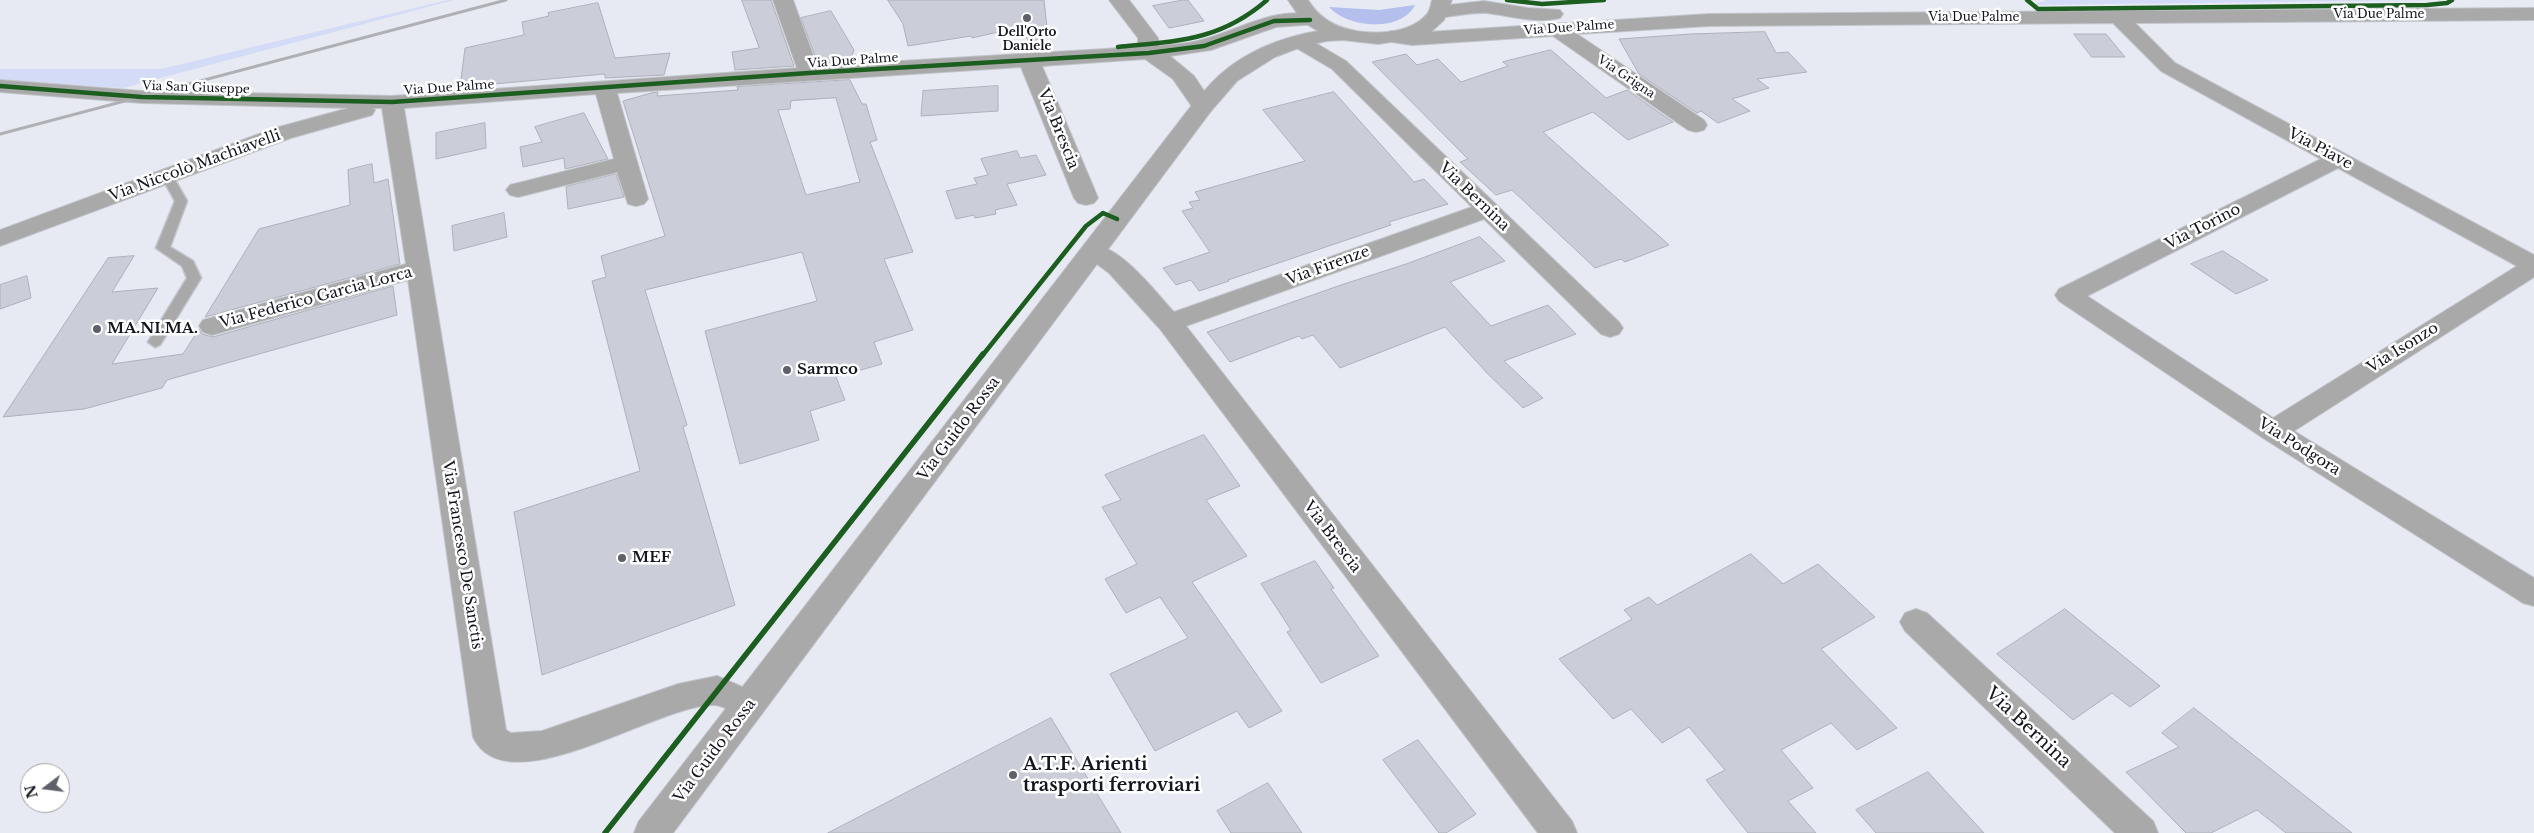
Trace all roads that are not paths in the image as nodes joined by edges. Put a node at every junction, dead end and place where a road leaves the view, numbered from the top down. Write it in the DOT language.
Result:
graph roads {
  1 [pos="783,0"];
  2 [pos="1119,0"];
  3 [pos="1284,0"];
  4 [pos="1298,0"];
  5 [pos="1488,0"];
  6 [pos="1758,0"];
  7 [pos="2492,1"];
  8 [pos="1440,9"];
  9 [pos="1509,11"];
  10 [pos="2469,14"];
  11 [pos="2533,14"];
  12 [pos="2118,17"];
  13 [pos="1311,21"];
  14 [pos="1556,29"];
  15 [pos="1242,33"];
  16 [pos="1478,34"];
  17 [pos="1347,35"];
  18 [pos="1392,37"];
  19 [pos="1293,44"];
  20 [pos="1149,53"];
  21 [pos="1029,60"];
  22 [pos="1339,65"];
  23 [pos="809,73"];
  24 [pos="0,86"];
  25 [pos="605,87"];
  26 [pos="392,102"];
  27 [pos="1203,106"];
  28 [pos="1696,125"];
  29 [pos="2339,159"];
  30 [pos="626,163"];
  31 [pos="167,176"];
  32 [pos="518,190"];
  33 [pos="1086,198"];
  34 [pos="636,199"];
  35 [pos="1487,210"];
  36 [pos="0,238"];
  37 [pos="1094,251"];
  38 [pos="2534,265"];
  39 [pos="419,269"];
  40 [pos="2068,294"];
  41 [pos="1169,323"];
  42 [pos="212,326"];
  43 [pos="1610,328"];
  44 [pos="154,342"];
  45 [pos="2273,431"];
  46 [pos="2534,594"];
  47 [pos="1916,622"];
  48 [pos="749,704"];
  49 [pos="652,833"];
  50 [pos="1559,833"];
  51 [pos="2140,833"];
  1 -- 23 [label="street"];
  2 -- 20 [label="street"];
  3 -- 15 [label="street, Via Due Palme"];
  4 -- 13 [label="street"];
  5 -- 9 [label="street"];
  6 -- 9 [label="street"];
  7 -- 10 [label="street, Via Due Palme"];
  7 -- 11 [label="street, Via Due Palme"];
  8 -- 9 [label="street"];
  8 -- 16 [label="street, Via Due Palme"];
  8 -- 18 [label="street"];
  10 -- 11 [label="street, Via Due Palme"];
  10 -- 12 [label="street, Via Due Palme"];
  12 -- 14 [label="street, Via Due Palme"];
  12 -- 29 [label="street, Via Piave"];
  13 -- 15 [label="street, Via Due Palme"];
  13 -- 17 [label="street"];
  13 -- 19 [label="street, Via Guido Rossa"];
  14 -- 16 [label="street, Via Due Palme"];
  14 -- 28 [label="street, Via Grigna"];
  15 -- 20 [label="street, Via Due Palme"];
  16 -- 18 [label="street, Via Due Palme"];
  17 -- 18 [label="street, Via Due Palme"];
  17 -- 19 [label="street, Via Guido Rossa"];
  17 -- 22 [label="street"];
  19 -- 22 [label="street, Via Bernina"];
  19 -- 27 [label="street, Via Guido Rossa"];
  20 -- 21 [label="street, Via Due Palme"];
  20 -- 27 [label="street"];
  21 -- 23 [label="street, Via Due Palme"];
  21 -- 33 [label="street, Via Brescia"];
  22 -- 35 [label="street, Via Bernina"];
  23 -- 25 [label="street, Via Due Palme"];
  24 -- 26 [label="street, Via San Giuseppe"];
  25 -- 26 [label="street, Via Due Palme"];
  25 -- 30 [label="street"];
  26 -- 31 [label="street, Via Niccolò Machiavelli"];
  26 -- 39 [label="street, Via Francesco De Sanctis"];
  27 -- 37 [label="street, Via Guido Rossa"];
  29 -- 38 [label="street, Via Piave"];
  29 -- 40 [label="street, Via Torino"];
  30 -- 32 [label="street"];
  30 -- 34 [label="street"];
  31 -- 36 [label="street, Via Niccolò Machiavelli"];
  31 -- 44 [label="lane"];
  35 -- 41 [label="street, Via Firenze"];
  35 -- 43 [label="street, Via Bernina"];
  37 -- 41 [label="street, Via Brescia"];
  37 -- 48 [label="street, Via Guido Rossa"];
  38 -- 45 [label="street, Via Isonzo"];
  39 -- 42 [label="street, Via Federico Garcia Lorca"];
  39 -- 48 [label="street, Via Francesco De Sanctis"];
  40 -- 45 [label="street, Via Podgora"];
  41 -- 50 [label="street, Via Brescia"];
  45 -- 46 [label="street, Via Podgora"];
  47 -- 51 [label="street, Via Bernina"];
  48 -- 49 [label="street, Via Guido Rossa"];
}
